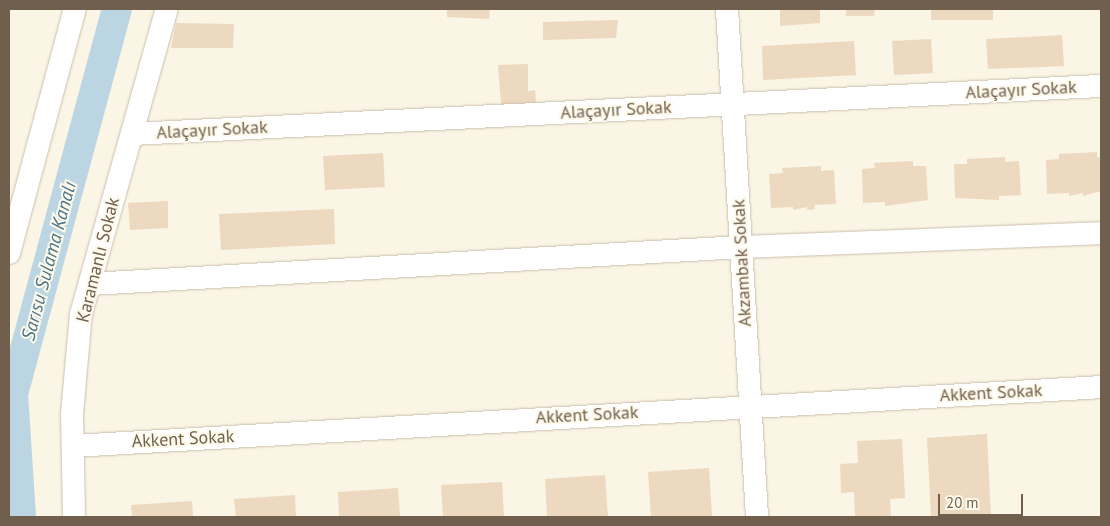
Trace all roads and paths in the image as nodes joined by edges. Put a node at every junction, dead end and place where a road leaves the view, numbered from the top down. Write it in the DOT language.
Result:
graph roads {
  1 [pos="75,9"];
  2 [pos="167,9"];
  3 [pos="727,9"];
  4 [pos="1101,86"];
  5 [pos="732,104"];
  6 [pos="132,134"];
  7 [pos="1101,233"];
  8 [pos="742,247"];
  9 [pos="9,254"];
  10 [pos="90,284"];
  11 [pos="1101,387"];
  12 [pos="750,405"];
  13 [pos="73,446"];
  14 [pos="74,517"];
  15 [pos="757,517"];
  1 -- 9 [label="street"];
  2 -- 6 [label="street, Karamanlı Sokak"];
  3 -- 5 [label="street, Akzambak Sokak"];
  4 -- 5 [label="street, Alaçayır Sokak"];
  5 -- 6 [label="street, Alaçayır Sokak"];
  5 -- 8 [label="street, Akzambak Sokak"];
  6 -- 10 [label="street, Karamanlı Sokak"];
  7 -- 8 [label="street"];
  8 -- 10 [label="street"];
  8 -- 12 [label="street, Akzambak Sokak"];
  10 -- 13 [label="street, Karamanlı Sokak"];
  11 -- 12 [label="street, Akkent Sokak"];
  12 -- 13 [label="street, Akkent Sokak"];
  12 -- 15 [label="street, Akzambak Sokak"];
  13 -- 14 [label="street, Karamanlı Sokak"];
}
